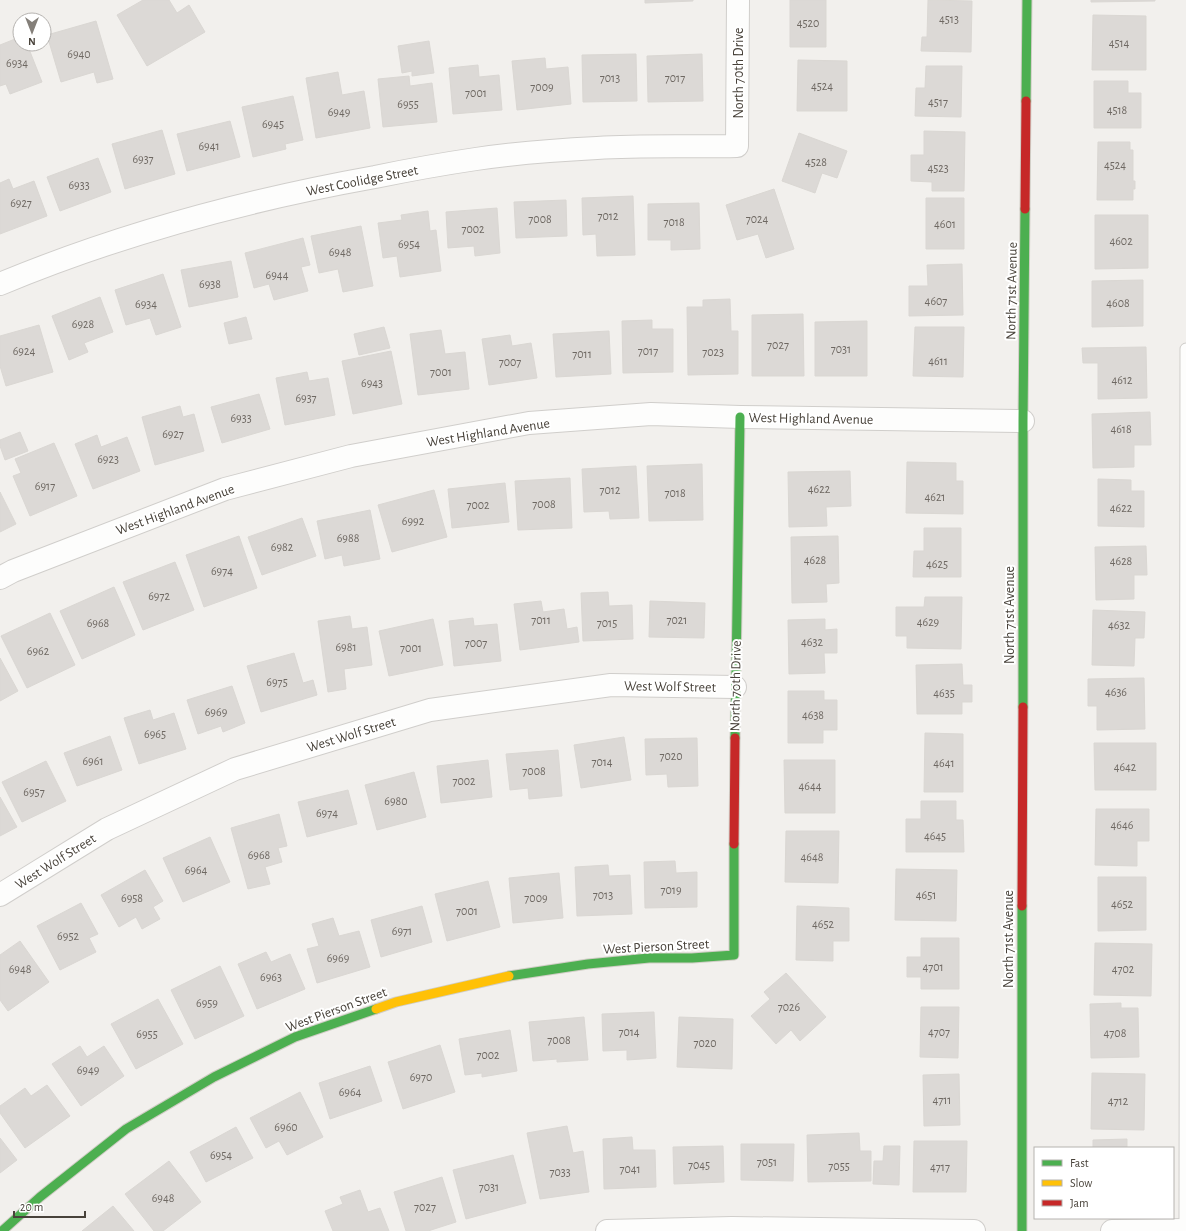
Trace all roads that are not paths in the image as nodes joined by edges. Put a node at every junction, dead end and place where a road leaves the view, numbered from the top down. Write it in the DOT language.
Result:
graph roads {
  1 [pos="738,0"];
  2 [pos="1027,0"];
  3 [pos="738,146"];
  4 [pos="0,284"];
  5 [pos="1186,349"];
  6 [pos="740,418"];
  7 [pos="1023,421"];
  8 [pos="0,578"];
  9 [pos="735,687"];
  10 [pos="0,895"];
  11 [pos="734,955"];
  12 [pos="732,1229"];
  13 [pos="2,1231"];
  14 [pos="607,1231"];
  15 [pos="974,1231"];
  16 [pos="1022,1231"];
  17 [pos="1112,1231"];
  18 [pos="1185,1231"];
  1 -- 3 [label="street, North 70th Drive"];
  2 -- 7 [label="street, North 71st Avenue"];
  3 -- 4 [label="street, West Coolidge Street"];
  5 -- 18 [label="lane"];
  6 -- 7 [label="street, West Highland Avenue"];
  6 -- 8 [label="street, West Highland Avenue"];
  6 -- 9 [label="street, North 70th Drive"];
  7 -- 16 [label="street, North 71st Avenue"];
  9 -- 10 [label="street, West Wolf Street"];
  9 -- 11 [label="street, North 70th Drive"];
  11 -- 13 [label="street, West Pierson Street"];
  12 -- 14 [label="street"];
  12 -- 15 [label="street"];
  17 -- 18 [label="street"];
}
